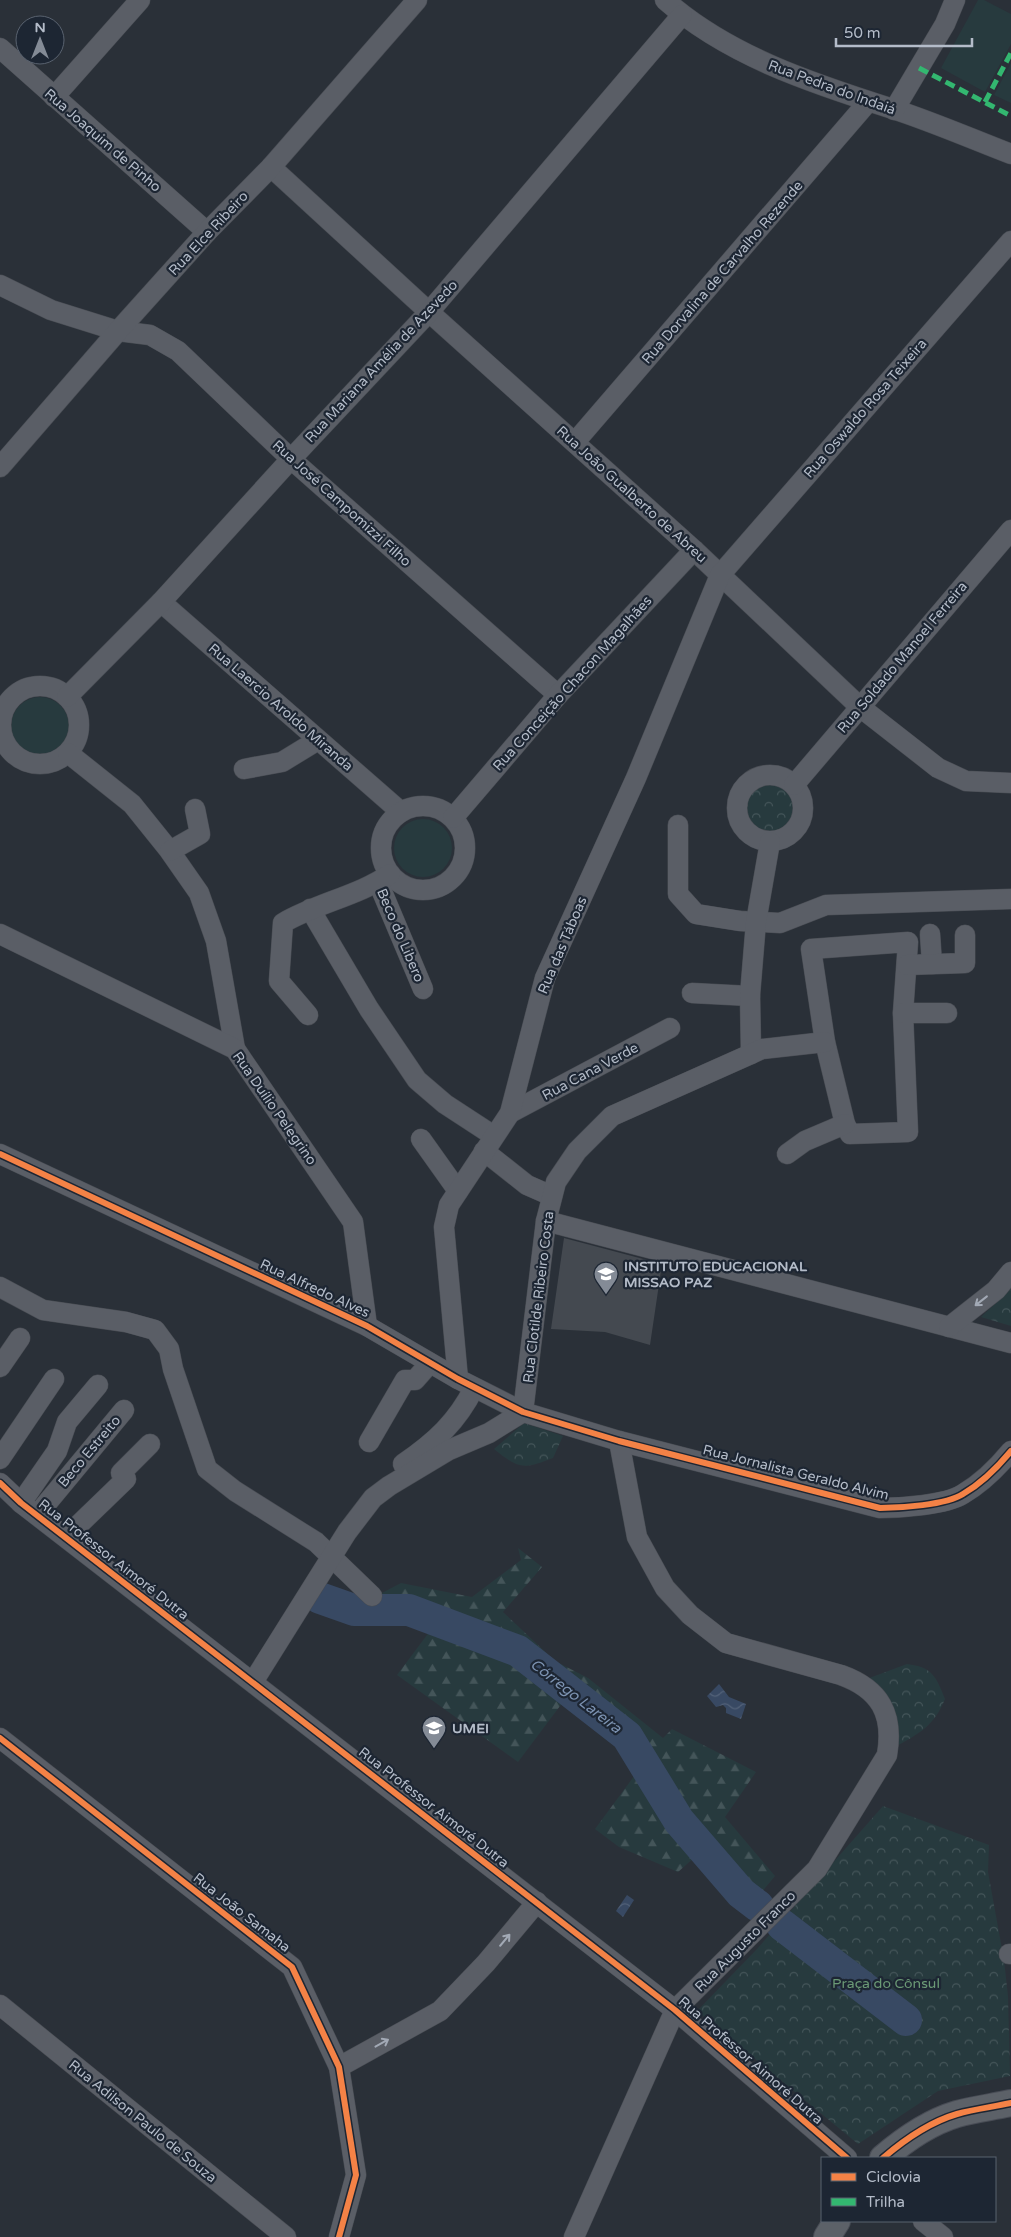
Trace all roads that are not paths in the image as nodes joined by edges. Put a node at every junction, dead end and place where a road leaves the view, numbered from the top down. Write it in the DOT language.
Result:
graph roads {
  1 [pos="140,0"];
  2 [pos="416,0"];
  3 [pos="665,0"];
  4 [pos="955,0"];
  5 [pos="682,15"];
  6 [pos="0,48"];
  7 [pos="54,97"];
  8 [pos="868,102"];
  9 [pos="894,110"];
  10 [pos="1011,154"];
  11 [pos="271,167"];
  12 [pos="207,232"];
  13 [pos="1011,241"];
  14 [pos="0,285"];
  15 [pos="429,312"];
  16 [pos="118,331"];
  17 [pos="575,442"];
  18 [pos="291,459"];
  19 [pos="0,467"];
  20 [pos="1011,530"];
  21 [pos="694,550"];
  22 [pos="720,575"];
  23 [pos="161,602"];
  24 [pos="558,695"];
  25 [pos="68,697"];
  26 [pos="860,707"];
  27 [pos="318,740"];
  28 [pos="68,753"];
  29 [pos="244,769"];
  30 [pos="1011,784"];
  31 [pos="794,785"];
  32 [pos="195,809"];
  33 [pos="400,812"];
  34 [pos="453,818"];
  35 [pos="678,825"];
  36 [pos="770,842"];
  37 [pos="170,851"];
  38 [pos="384,878"];
  39 [pos="1011,899"];
  40 [pos="310,909"];
  41 [pos="756,922"];
  42 [pos="0,934"];
  43 [pos="930,934"];
  44 [pos="965,935"];
  45 [pos="932,964"];
  46 [pos="907,965"];
  47 [pos="423,989"];
  48 [pos="692,993"];
  49 [pos="750,996"];
  50 [pos="903,1013"];
  51 [pos="947,1013"];
  52 [pos="308,1016"];
  53 [pos="670,1028"];
  54 [pos="825,1042"];
  55 [pos="235,1049"];
  56 [pos="750,1054"];
  57 [pos="510,1114"];
  58 [pos="845,1124"];
  59 [pos="421,1140"];
  60 [pos="489,1144"];
  61 [pos="0,1154"];
  62 [pos="787,1154"];
  63 [pos="458,1191"];
  64 [pos="552,1196"];
  65 [pos="546,1221"];
  66 [pos="1011,1272"];
  67 [pos="0,1287"];
  68 [pos="366,1326"];
  69 [pos="949,1327"];
  70 [pos="20,1338"];
  71 [pos="1011,1343"];
  72 [pos="430,1363"];
  73 [pos="0,1367"];
  74 [pos="54,1379"];
  75 [pos="466,1383"];
  76 [pos="98,1385"];
  77 [pos="124,1410"];
  78 [pos="523,1412"];
  79 [pos="619,1441"];
  80 [pos="369,1442"];
  81 [pos="150,1444"];
  82 [pos="1011,1450"];
  83 [pos="0,1459"];
  84 [pos="0,1483"];
  85 [pos="21,1503"];
  86 [pos="36,1515"];
  87 [pos="66,1537"];
  88 [pos="327,1551"];
  89 [pos="372,1596"];
  90 [pos="253,1682"];
  91 [pos="0,1738"];
  92 [pos="537,1902"];
  93 [pos="0,2005"];
  94 [pos="675,2010"];
  95 [pos="339,2067"];
  96 [pos="1011,2103"];
  97 [pos="846,2157"];
  98 [pos="884,2157"];
  99 [pos="836,2222"];
  100 [pos="924,2222"];
  101 [pos="286,2237"];
  102 [pos="339,2237"];
  103 [pos="574,2237"];
  104 [pos="827,2237"];
  105 [pos="943,2237"];
  1 -- 7 [label="street"];
  2 -- 11 [label="street, Rua Elce Ribeiro"];
  3 -- 5 [label="street, Rua Pedra do Indaiá"];
  4 -- 9 [label="street"];
  5 -- 8 [label="street, Rua Pedra do Indaiá"];
  5 -- 15 [label="street, Rua Mariana Amélia de Azevedo"];
  6 -- 7 [label="street, Rua Joaquim de Pinho"];
  7 -- 12 [label="street, Rua Joaquim de Pinho"];
  8 -- 9 [label="street, Rua Pedra do Indaiá"];
  8 -- 17 [label="street, Rua Dorvalina de Carvalho Rezende"];
  9 -- 10 [label="street, Rua Pedra do Indaiá"];
  11 -- 12 [label="street, Rua Elce Ribeiro"];
  11 -- 15 [label="street, Rua João Gualberto de Abreu"];
  12 -- 16 [label="street, Rua Elce Ribeiro"];
  13 -- 22 [label="street, Rua Oswaldo Rosa Teixeira"];
  14 -- 16 [label="street, Rua José Campomizzi Filho"];
  15 -- 17 [label="street, Rua João Gualberto de Abreu"];
  15 -- 18 [label="street, Rua Mariana Amélia de Azevedo"];
  16 -- 18 [label="street, Rua José Campomizzi Filho"];
  16 -- 19 [label="street, Rua Elce Ribeiro"];
  17 -- 21 [label="street, Rua João Gualberto de Abreu"];
  18 -- 23 [label="street, Rua Mariana Amélia de Azevedo"];
  18 -- 24 [label="street, Rua José Campomizzi Filho"];
  20 -- 26 [label="street, Rua Soldado Manoel Ferreira"];
  21 -- 22 [label="street, Rua João Gualberto de Abreu"];
  21 -- 24 [label="street, Rua Conceição Chacon Magalhães"];
  22 -- 26 [label="street, Rua João Gualberto de Abreu"];
  22 -- 57 [label="street, Rua das Táboas"];
  23 -- 25 [label="street, Rua Mariana Amélia de Azevedo"];
  23 -- 27 [label="street, Rua Laercio Aroldo Miranda"];
  24 -- 34 [label="street, Rua Conceição Chacon Magalhães"];
  25 -- 28 [label="street"];
  25 -- 28 [label="street"];
  26 -- 30 [label="street, Rua João Gualberto de Abreu"];
  26 -- 31 [label="street, Rua Soldado Manoel Ferreira"];
  27 -- 29 [label="street"];
  27 -- 33 [label="street, Rua Laercio Aroldo Miranda"];
  28 -- 37 [label="street"];
  31 -- 36 [label="street"];
  31 -- 36 [label="street"];
  32 -- 37 [label="street"];
  33 -- 34 [label="street"];
  33 -- 38 [label="street"];
  34 -- 38 [label="street"];
  35 -- 41 [label="street"];
  36 -- 41 [label="street"];
  37 -- 55 [label="street"];
  38 -- 40 [label="street"];
  38 -- 47 [label="street, Beco do Libero"];
  39 -- 41 [label="street"];
  40 -- 52 [label="street"];
  40 -- 60 [label="street"];
  41 -- 49 [label="street"];
  42 -- 55 [label="street, Rua Duílio Pelegrino"];
  43 -- 45 [label="street"];
  44 -- 45 [label="street"];
  45 -- 46 [label="street"];
  46 -- 50 [label="street"];
  46 -- 54 [label="street"];
  48 -- 49 [label="street"];
  49 -- 56 [label="street"];
  50 -- 51 [label="street"];
  50 -- 58 [label="street"];
  53 -- 57 [label="street, Rua Cana Verde"];
  54 -- 56 [label="street, Rua Clotilde Ribeiro Costa"];
  54 -- 58 [label="street"];
  55 -- 68 [label="street, Rua Duílio Pelegrino"];
  56 -- 64 [label="street, Rua Clotilde Ribeiro Costa"];
  57 -- 60 [label="street, Rua das Táboas"];
  58 -- 62 [label="street"];
  59 -- 63 [label="street"];
  60 -- 63 [label="street, Rua das Táboas"];
  60 -- 64 [label="street"];
  61 -- 68 [label="street, Rua Alfredo Alves"];
  63 -- 75 [label="street, Rua das Táboas"];
  64 -- 65 [label="street, Rua Clotilde Ribeiro Costa"];
  65 -- 69 [label="street"];
  65 -- 78 [label="street, Rua Clotilde Ribeiro Costa"];
  66 -- 69 [label="street, one-way"];
  67 -- 88 [label="street"];
  68 -- 72 [label="street, Rua Alfredo Alves"];
  69 -- 71 [label="street"];
  70 -- 73 [label="street"];
  72 -- 75 [label="street, Rua Alfredo Alves"];
  72 -- 80 [label="street"];
  74 -- 83 [label="street"];
  75 -- 78 [label="street, Rua Alfredo Alves"];
  75 -- 88 [label="street"];
  76 -- 85 [label="street"];
  77 -- 86 [label="street, Beco Estreito"];
  78 -- 79 [label="street, Rua Alfredo Alves"];
  78 -- 88 [label="street"];
  79 -- 82 [label="street, Rua Jornalista Geraldo Alvim"];
  79 -- 94 [label="street, Rua Augusto Franco"];
  81 -- 87 [label="street"];
  84 -- 85 [label="street, Rua Professor Aimoré Dutra"];
  85 -- 86 [label="street, Rua Professor Aimoré Dutra"];
  86 -- 87 [label="street, Rua Professor Aimoré Dutra"];
  87 -- 90 [label="street, Rua Professor Aimoré Dutra"];
  88 -- 89 [label="street"];
  88 -- 90 [label="street"];
  90 -- 92 [label="street, Rua Professor Aimoré Dutra"];
  91 -- 95 [label="street, Rua João Samaha"];
  92 -- 94 [label="street, Rua Professor Aimoré Dutra"];
  95 -- 92 [label="street, one-way"];
  93 -- 101 [label="street, Rua Adilson Paulo de Souza"];
  94 -- 97 [label="street, Rua Professor Aimoré Dutra"];
  94 -- 103 [label="street, Rua Augusto Franco"];
  95 -- 102 [label="street, Rua João Samaha"];
  96 -- 98 [label="main road"];
  99 -- 104 [label="main road"];
  100 -- 105 [label="street"];
}
